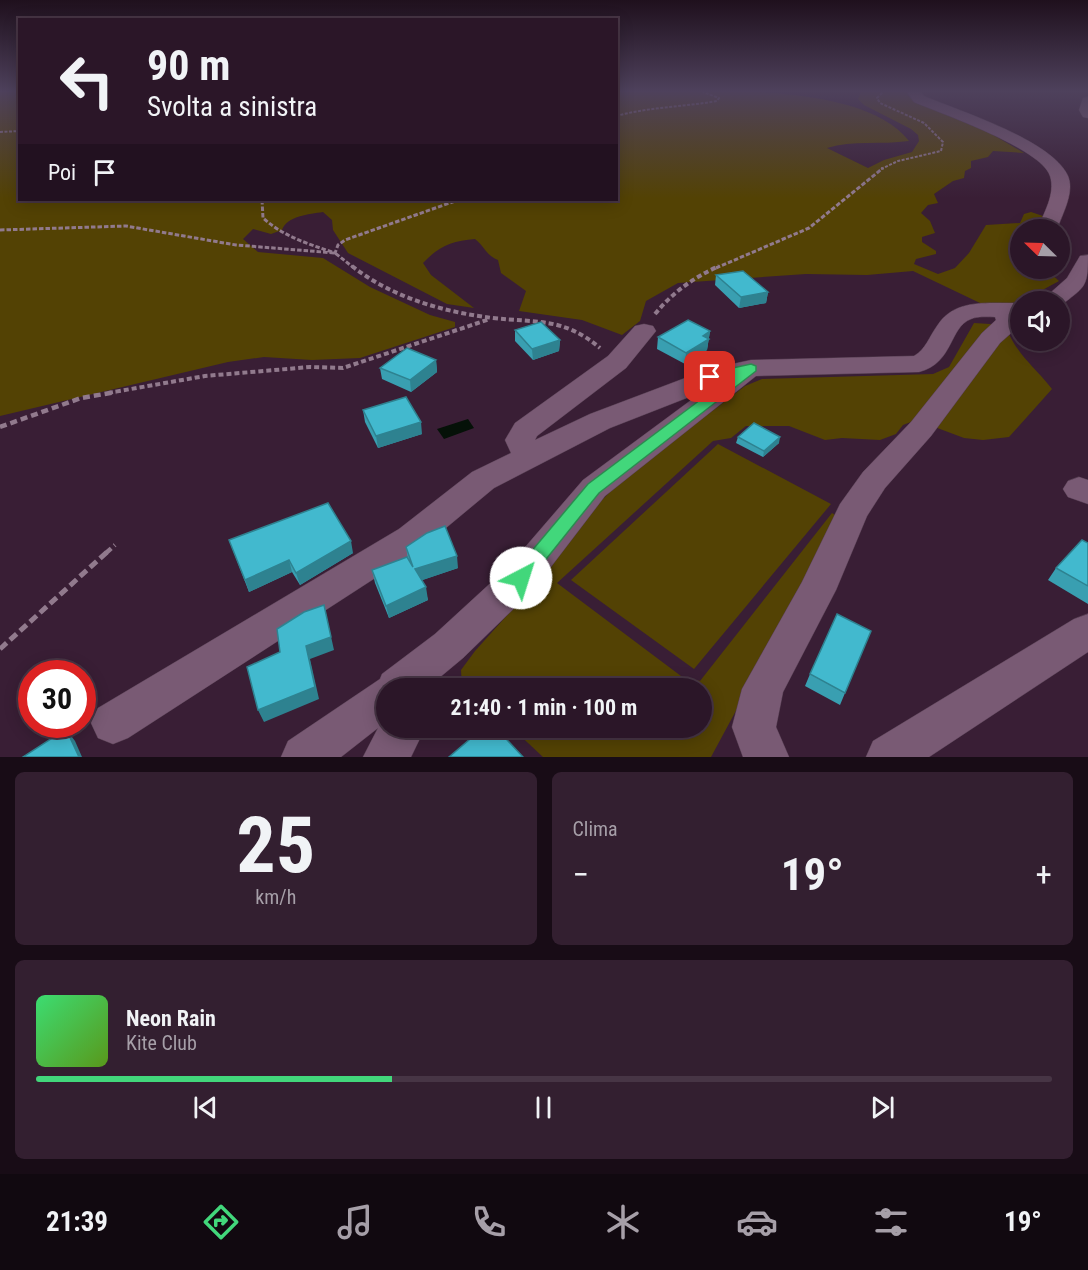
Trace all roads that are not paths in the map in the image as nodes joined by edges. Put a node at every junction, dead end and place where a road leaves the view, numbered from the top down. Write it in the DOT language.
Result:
graph roads {
  1 [pos="989,127"];
  2 [pos="1051,219"];
  3 [pos="1074,270"];
  4 [pos="1066,291"];
  5 [pos="1010,310"];
  6 [pos="1010,319"];
  7 [pos="644,331"];
  8 [pos="751,368"];
  9 [pos="542,451"];
  10 [pos="1088,631"];
  11 [pos="449,646"];
  12 [pos="409,678"];
  13 [pos="431,678"];
  14 [pos="376,704"];
  15 [pos="113,723"];
  16 [pos="397,738"];
  17 [pos="304,757"];
  18 [pos="386,757"];
  19 [pos="766,757"];
  20 [pos="889,757"];
  1 -- 2 [label="street"];
  3 -- 4 [label="street"];
  5 -- 8 [label="street"];
  6 -- 19 [label="street"];
  7 -- 9 [label="street"];
  8 -- 9 [label="street"];
  8 -- 11 [label="street"];
  9 -- 15 [label="street"];
  10 -- 20 [label="street"];
  11 -- 12 [label="street"];
  11 -- 13 [label="street"];
  14 -- 17 [label="street"];
  16 -- 18 [label="street"];
}
